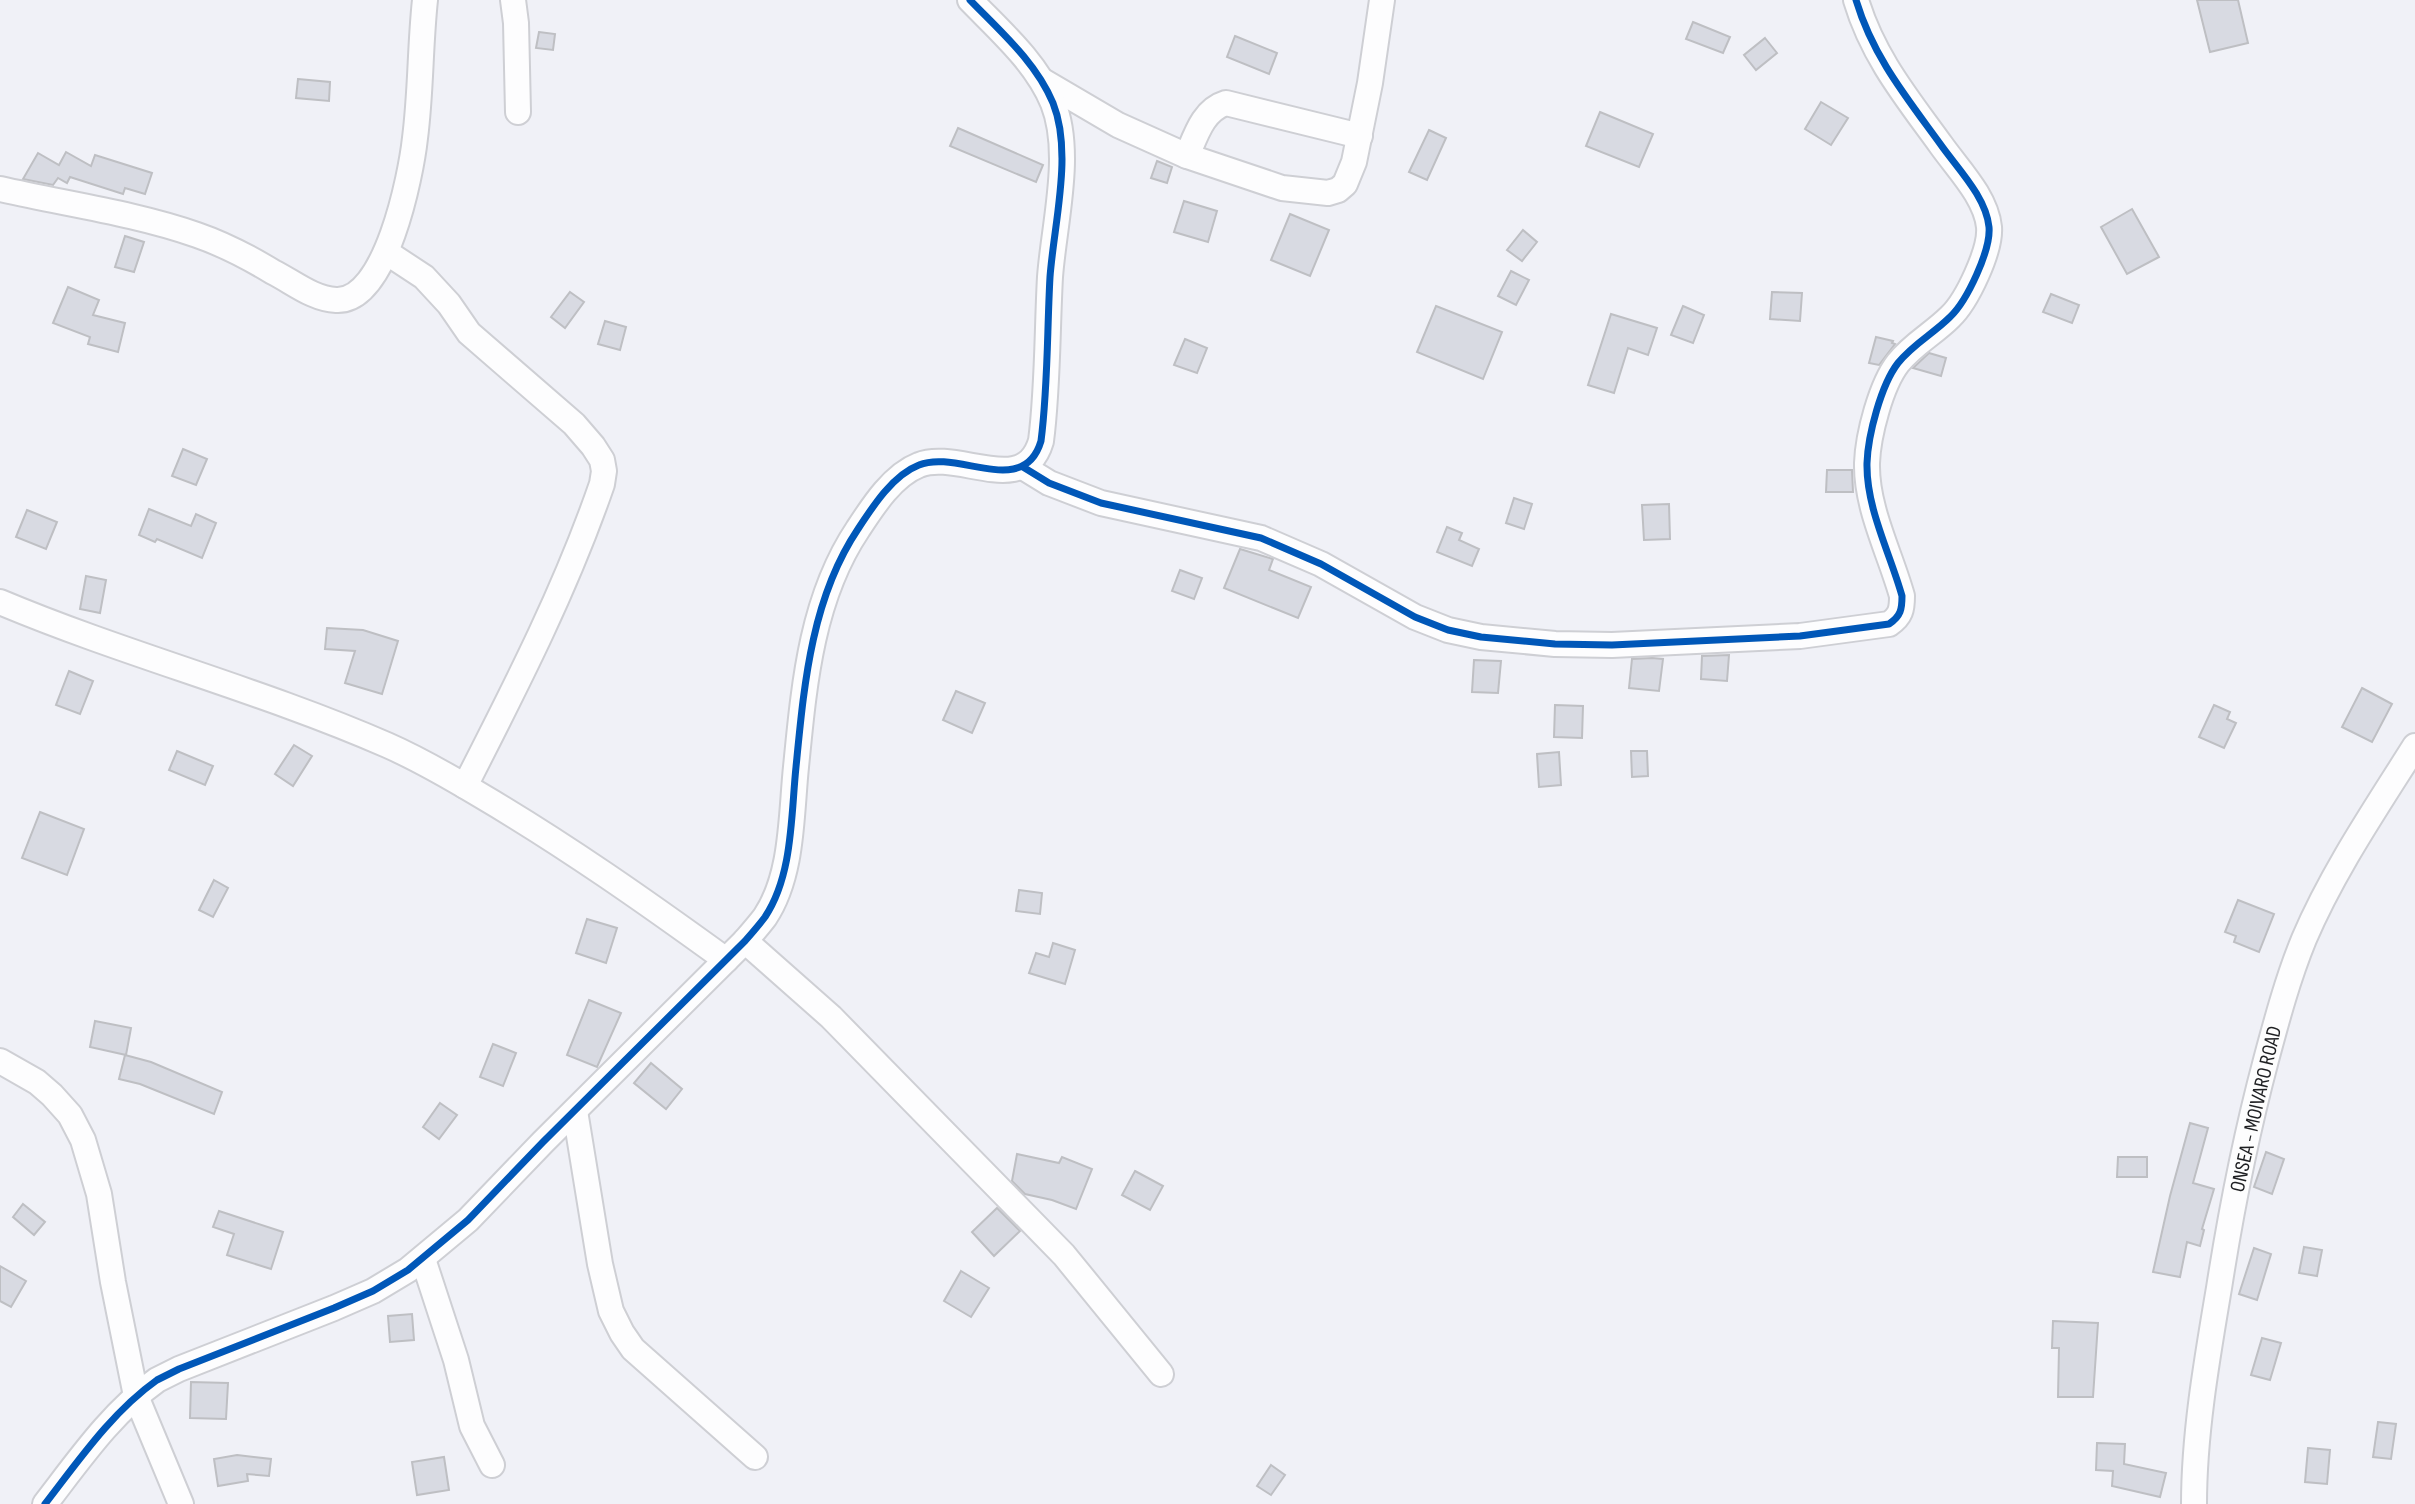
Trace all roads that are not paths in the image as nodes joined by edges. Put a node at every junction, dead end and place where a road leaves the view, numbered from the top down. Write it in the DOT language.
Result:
graph roads {
  1 [pos="425,0"];
  2 [pos="513,0"];
  3 [pos="970,0"];
  4 [pos="1382,0"];
  5 [pos="1856,0"];
  6 [pos="1042,81"];
  7 [pos="518,112"];
  8 [pos="1360,136"];
  9 [pos="1188,156"];
  10 [pos="0,189"];
  11 [pos="386,252"];
  12 [pos="1023,467"];
  13 [pos="0,602"];
  14 [pos="2415,746"];
  15 [pos="465,786"];
  16 [pos="745,941"];
  17 [pos="726,960"];
  18 [pos="0,1061"];
  19 [pos="575,1111"];
  20 [pos="423,1259"];
  21 [pos="1161,1374"];
  22 [pos="136,1395"];
  23 [pos="755,1457"];
  24 [pos="492,1465"];
  25 [pos="45,1504"];
  26 [pos="181,1504"];
  27 [pos="2194,1504"];
  1 -- 11 [label="street"];
  2 -- 7 [label="street"];
  3 -- 6 [label="street"];
  4 -- 8 [label="street"];
  5 -- 12 [label="street"];
  6 -- 9 [label="street"];
  6 -- 12 [label="street"];
  8 -- 9 [label="street"];
  8 -- 9 [label="street"];
  10 -- 11 [label="street"];
  11 -- 15 [label="street"];
  12 -- 16 [label="street"];
  13 -- 15 [label="street"];
  14 -- 27 [label="street, ONSEA - MOIVARO ROAD"];
  15 -- 17 [label="street"];
  16 -- 17 [label="street"];
  16 -- 21 [label="street"];
  17 -- 19 [label="street"];
  18 -- 22 [label="street"];
  19 -- 20 [label="street"];
  19 -- 23 [label="street"];
  20 -- 22 [label="street"];
  20 -- 24 [label="street"];
  22 -- 25 [label="street"];
  22 -- 26 [label="street"];
}
